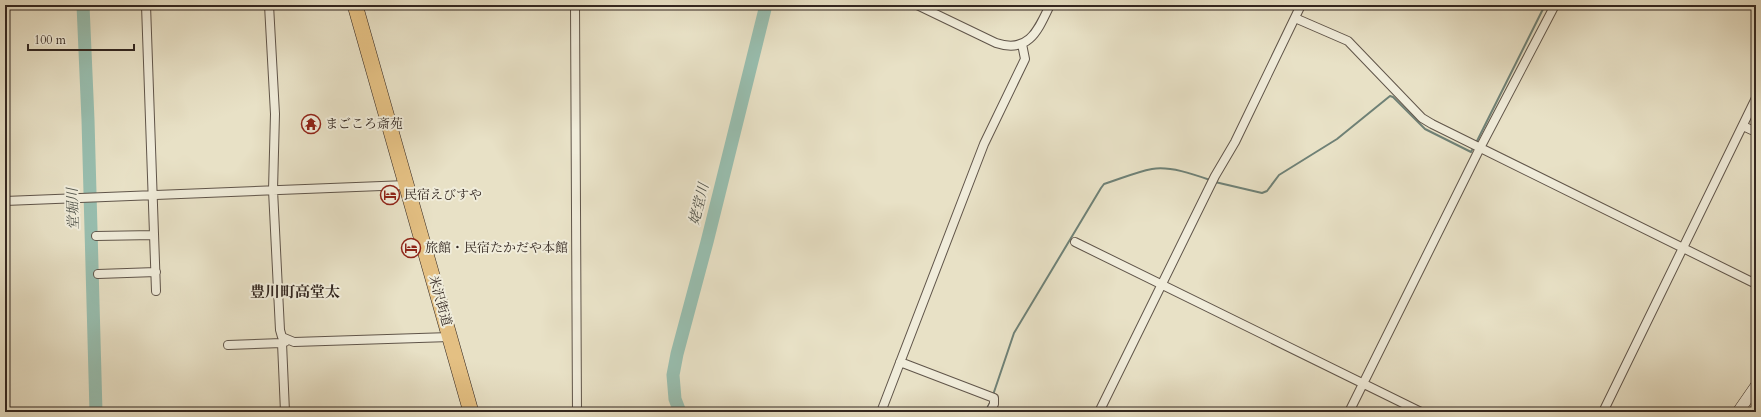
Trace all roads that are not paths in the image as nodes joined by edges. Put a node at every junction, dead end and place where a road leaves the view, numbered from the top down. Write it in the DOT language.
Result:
graph roads {
  1 [pos="146,5"];
  2 [pos="269,5"];
  3 [pos="355,5"];
  4 [pos="575,5"];
  5 [pos="917,5"];
  6 [pos="1050,5"];
  7 [pos="1301,5"];
  8 [pos="1554,5"];
  9 [pos="1295,18"];
  10 [pos="1022,44"];
  11 [pos="1756,98"];
  12 [pos="1743,126"];
  13 [pos="1756,132"];
  14 [pos="1480,148"];
  15 [pos="407,185"];
  16 [pos="273,190"];
  17 [pos="153,195"];
  18 [pos="5,200"];
  19 [pos="154,234"];
  20 [pos="96,236"];
  21 [pos="1075,242"];
  22 [pos="1684,247"];
  23 [pos="156,272"];
  24 [pos="98,274"];
  25 [pos="1756,284"];
  26 [pos="1162,286"];
  27 [pos="156,291"];
  28 [pos="450,337"];
  29 [pos="284,342"];
  30 [pos="228,345"];
  31 [pos="900,362"];
  32 [pos="1363,383"];
  33 [pos="1756,386"];
  34 [pos="285,412"];
  35 [pos="471,412"];
  36 [pos="577,412"];
  37 [pos="881,412"];
  38 [pos="990,412"];
  39 [pos="1099,412"];
  40 [pos="1349,412"];
  41 [pos="1421,412"];
  42 [pos="1603,412"];
  43 [pos="1738,412"];
  1 -- 17 [label="street"];
  2 -- 16 [label="street"];
  3 -- 15 [label="highway, 米沢街道"];
  4 -- 36 [label="street"];
  5 -- 10 [label="street"];
  6 -- 10 [label="street"];
  7 -- 9 [label="street"];
  8 -- 14 [label="street"];
  9 -- 14 [label="street"];
  9 -- 26 [label="street"];
  10 -- 31 [label="street"];
  11 -- 12 [label="street"];
  12 -- 13 [label="street"];
  12 -- 22 [label="street"];
  14 -- 22 [label="street"];
  14 -- 32 [label="street"];
  15 -- 16 [label="street"];
  15 -- 28 [label="highway, 米沢街道"];
  16 -- 17 [label="street"];
  16 -- 29 [label="street"];
  17 -- 18 [label="street"];
  17 -- 19 [label="street"];
  19 -- 20 [label="street"];
  19 -- 23 [label="street"];
  21 -- 26 [label="street"];
  22 -- 25 [label="street"];
  22 -- 42 [label="street"];
  23 -- 24 [label="street"];
  23 -- 27 [label="street"];
  26 -- 32 [label="street"];
  26 -- 39 [label="street"];
  28 -- 29 [label="street"];
  28 -- 35 [label="highway, 米沢街道"];
  29 -- 30 [label="street"];
  29 -- 34 [label="street"];
  31 -- 37 [label="street"];
  31 -- 38 [label="street"];
  32 -- 40 [label="street"];
  32 -- 41 [label="street"];
  33 -- 43 [label="main road"];
}
